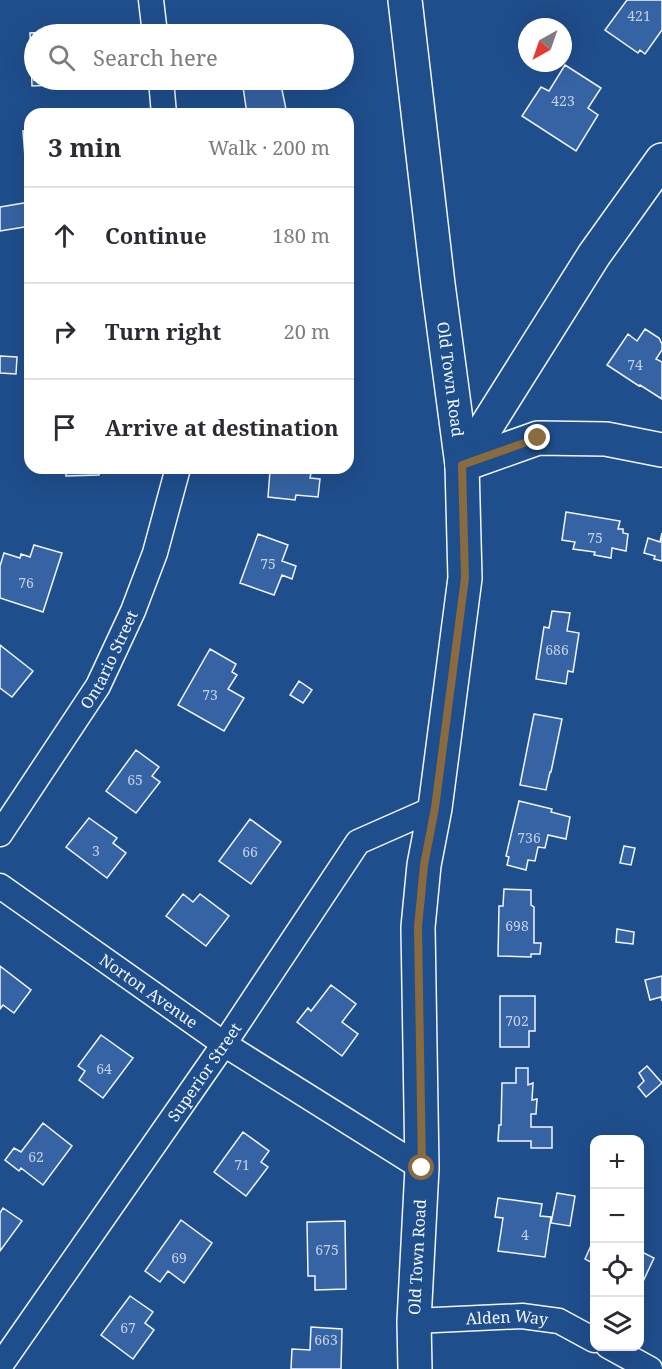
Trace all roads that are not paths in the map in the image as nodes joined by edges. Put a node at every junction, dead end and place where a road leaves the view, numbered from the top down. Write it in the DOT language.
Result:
graph roads {
  1 [pos="151,0"];
  2 [pos="405,0"];
  3 [pos="154,24"];
  4 [pos="161,90"];
  5 [pos="163,108"];
  6 [pos="662,160"];
  7 [pos="662,450"];
  8 [pos="462,465"];
  9 [pos="176,474"];
  10 [pos="435,808"];
  11 [pos="0,834"];
  12 [pos="0,886"];
  13 [pos="224,1044"];
  14 [pos="422,1168"];
  15 [pos="414,1321"];
  16 [pos="590,1338"];
  17 [pos="616,1351"];
  18 [pos="0,1366"];
  19 [pos="415,1369"];
  20 [pos="650,1369"];
  1 -- 3 [label="street"];
  2 -- 8 [label="main road, Old Town Road"];
  4 -- 5 [label="street"];
  6 -- 8 [label="main road"];
  7 -- 8 [label="main road"];
  8 -- 10 [label="main road, Old Town Road"];
  9 -- 11 [label="street, Ontario Street"];
  10 -- 13 [label="street, Superior Street"];
  10 -- 14 [label="main road, Old Town Road"];
  12 -- 13 [label="street, Norton Avenue"];
  13 -- 14 [label="street, Norton Avenue"];
  13 -- 18 [label="street, Superior Street"];
  14 -- 15 [label="main road, Old Town Road"];
  15 -- 16 [label="street, Alden Way"];
  15 -- 19 [label="main road, Old Town Road"];
  17 -- 20 [label="street"];
}
